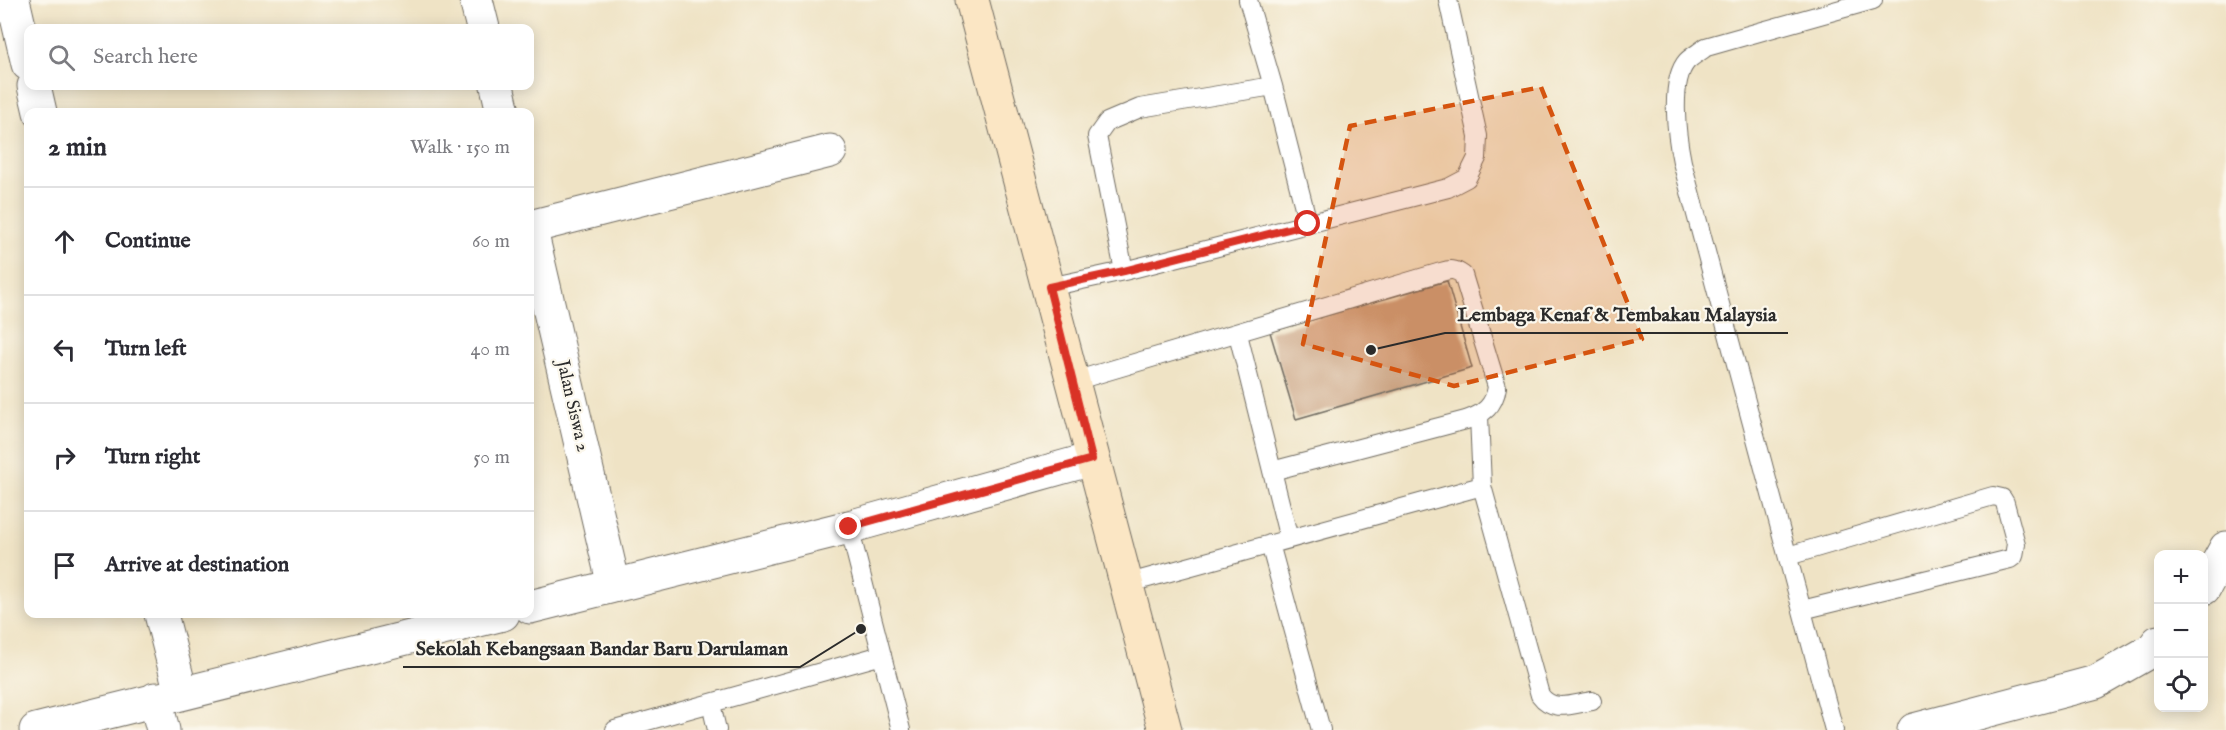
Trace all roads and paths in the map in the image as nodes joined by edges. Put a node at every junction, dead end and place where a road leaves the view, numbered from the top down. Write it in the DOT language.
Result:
graph roads {
  1 [pos="13,0"];
  2 [pos="476,0"];
  3 [pos="972,0"];
  4 [pos="1248,0"];
  5 [pos="1448,0"];
  6 [pos="1873,0"];
  7 [pos="482,24"];
  8 [pos="24,47"];
  9 [pos="1273,86"];
  10 [pos="35,90"];
  11 [pos="497,90"];
  12 [pos="39,108"];
  13 [pos="502,108"];
  14 [pos="830,151"];
  15 [pos="1308,224"];
  16 [pos="534,225"];
  17 [pos="534,243"];
  18 [pos="1124,271"];
  19 [pos="1049,287"];
  20 [pos="1238,334"];
  21 [pos="1074,381"];
  22 [pos="1479,416"];
  23 [pos="1092,459"];
  24 [pos="1272,471"];
  25 [pos="1482,486"];
  26 [pos="849,527"];
  27 [pos="1289,539"];
  28 [pos="1269,544"];
  29 [pos="2226,548"];
  30 [pos="1788,556"];
  31 [pos="2208,581"];
  32 [pos="1126,584"];
  33 [pos="614,586"];
  34 [pos="534,606"];
  35 [pos="1802,610"];
  36 [pos="161,618"];
  37 [pos="486,618"];
  38 [pos="2154,647"];
  39 [pos="882,656"];
  40 [pos="168,696"];
  41 [pos="1592,701"];
  42 [pos="711,704"];
  43 [pos="36,730"];
  44 [pos="163,730"];
  45 [pos="615,730"];
  46 [pos="717,730"];
  47 [pos="901,730"];
  48 [pos="1165,730"];
  49 [pos="1321,730"];
  50 [pos="1834,730"];
  51 [pos="1914,730"];
  1 -- 8 [label="street"];
  2 -- 7 [label="street"];
  3 -- 19 [label="street"];
  4 -- 9 [label="lane"];
  5 -- 15 [label="lane"];
  6 -- 30 [label="lane"];
  9 -- 15 [label="lane"];
  9 -- 18 [label="lane"];
  10 -- 12 [label="street"];
  11 -- 13 [label="street"];
  14 -- 16 [label="street"];
  15 -- 18 [label="lane"];
  17 -- 33 [label="street, Jalan Siswa 2"];
  18 -- 19 [label="lane"];
  19 -- 21 [label="street"];
  20 -- 21 [label="lane"];
  20 -- 22 [label="lane"];
  20 -- 24 [label="lane"];
  21 -- 23 [label="street"];
  22 -- 24 [label="lane"];
  22 -- 25 [label="lane"];
  23 -- 26 [label="street"];
  23 -- 32 [label="street"];
  24 -- 27 [label="lane"];
  25 -- 27 [label="lane"];
  25 -- 41 [label="lane"];
  26 -- 33 [label="street"];
  26 -- 39 [label="lane"];
  27 -- 28 [label="lane"];
  28 -- 32 [label="lane"];
  28 -- 49 [label="lane"];
  29 -- 31 [label="street"];
  30 -- 35 [label="lane"];
  30 -- 35 [label="lane"];
  32 -- 48 [label="street"];
  33 -- 34 [label="street"];
  35 -- 50 [label="lane"];
  36 -- 40 [label="street"];
  37 -- 40 [label="street"];
  38 -- 51 [label="street"];
  39 -- 42 [label="lane"];
  39 -- 47 [label="lane"];
  40 -- 43 [label="street"];
  40 -- 44 [label="street"];
  42 -- 45 [label="lane"];
  42 -- 46 [label="lane"];
}
